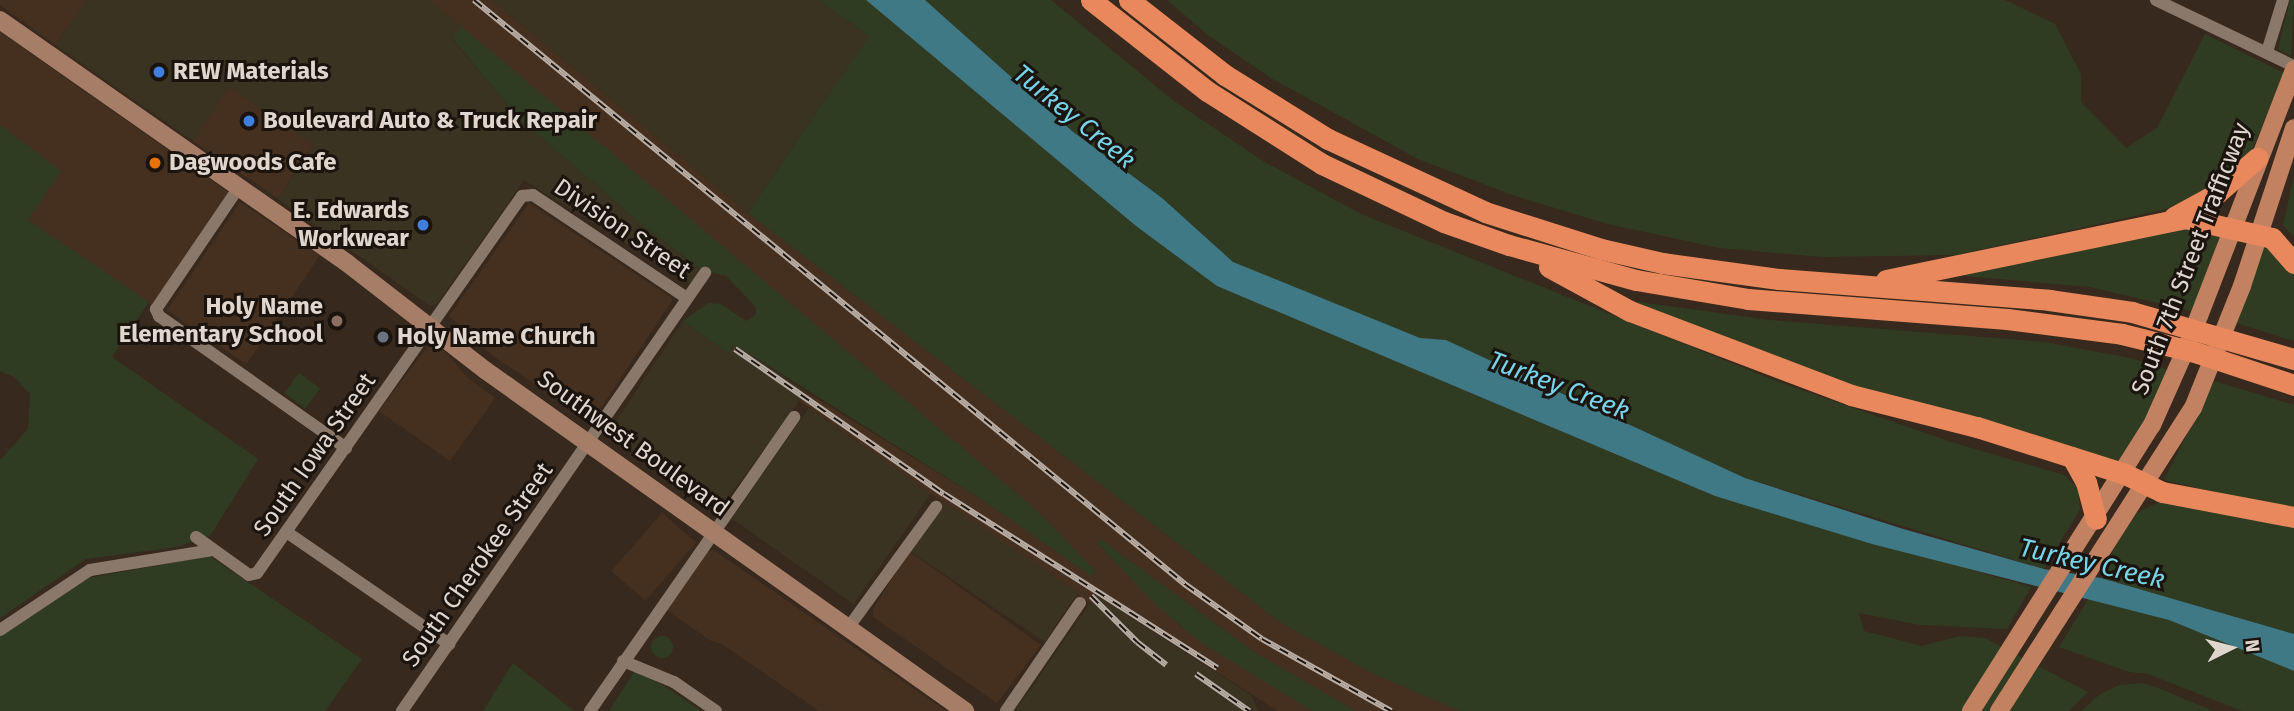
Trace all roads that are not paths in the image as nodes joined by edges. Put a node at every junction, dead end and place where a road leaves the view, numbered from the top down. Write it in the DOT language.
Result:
graph roads {
  1 [pos="1091,0"];
  2 [pos="1129,0"];
  3 [pos="2156,0"];
  4 [pos="2283,0"];
  5 [pos="0,20"];
  6 [pos="2267,52"];
  7 [pos="2294,68"];
  8 [pos="2294,128"];
  9 [pos="2257,158"];
  10 [pos="240,187"];
  11 [pos="533,195"];
  12 [pos="2167,220"];
  13 [pos="2231,228"];
  14 [pos="2260,235"];
  15 [pos="1509,245"];
  16 [pos="2294,263"];
  17 [pos="705,273"];
  18 [pos="1862,285"];
  19 [pos="687,298"];
  20 [pos="431,326"];
  21 [pos="2287,356"];
  22 [pos="2294,385"];
  23 [pos="794,417"];
  24 [pos="589,442"];
  25 [pos="346,448"];
  26 [pos="2072,457"];
  27 [pos="2125,474"];
  28 [pos="2147,485"];
  29 [pos="936,507"];
  30 [pos="2294,517"];
  31 [pos="2093,523"];
  32 [pos="713,532"];
  33 [pos="288,533"];
  34 [pos="196,537"];
  35 [pos="212,550"];
  36 [pos="1080,603"];
  37 [pos="848,628"];
  38 [pos="0,630"];
  39 [pos="449,644"];
  40 [pos="623,661"];
  41 [pos="402,711"];
  42 [pos="590,711"];
  43 [pos="716,711"];
  44 [pos="965,711"];
  45 [pos="1006,711"];
  46 [pos="1971,711"];
  47 [pos="1999,711"];
  1 -- 15 [label="highway"];
  2 -- 18 [label="highway"];
  3 -- 6 [label="street"];
  4 -- 6 [label="street"];
  5 -- 10 [label="main road, Southwest Boulevard"];
  6 -- 7 [label="street"];
  7 -- 9 [label="main road, South 7th Street Trafficway"];
  8 -- 14 [label="main road, South 7th Street Trafficway"];
  9 -- 12 [label="highway"];
  9 -- 13 [label="main road, South 7th Street Trafficway"];
  10 -- 20 [label="main road, Southwest Boulevard"];
  10 -- 25 [label="street"];
  11 -- 19 [label="street, Division Street"];
  11 -- 20 [label="street, South Iowa Street"];
  12 -- 13 [label="highway"];
  12 -- 18 [label="highway"];
  13 -- 14 [label="highway"];
  13 -- 27 [label="main road, South 7th Street Trafficway"];
  14 -- 16 [label="highway"];
  14 -- 28 [label="main road, South 7th Street Trafficway"];
  15 -- 22 [label="highway"];
  15 -- 26 [label="highway"];
  17 -- 19 [label="street, South Cherokee Street"];
  18 -- 21 [label="highway"];
  19 -- 24 [label="street, South Cherokee Street"];
  20 -- 24 [label="main road, Southwest Boulevard"];
  20 -- 25 [label="street, South Iowa Street"];
  23 -- 32 [label="street"];
  24 -- 32 [label="main road, Southwest Boulevard"];
  24 -- 39 [label="street, South Cherokee Street"];
  25 -- 33 [label="street, South Iowa Street"];
  26 -- 27 [label="highway"];
  26 -- 31 [label="highway"];
  27 -- 28 [label="highway"];
  27 -- 31 [label="main road, South 7th Street Trafficway"];
  28 -- 30 [label="highway"];
  28 -- 47 [label="main road, South 7th Street Trafficway"];
  29 -- 37 [label="street"];
  31 -- 46 [label="main road, South 7th Street Trafficway"];
  32 -- 37 [label="main road, Southwest Boulevard"];
  32 -- 40 [label="street"];
  33 -- 35 [label="street, South Iowa Street"];
  33 -- 39 [label="street"];
  34 -- 35 [label="street"];
  35 -- 38 [label="street"];
  36 -- 45 [label="street"];
  37 -- 44 [label="main road, Southwest Boulevard"];
  39 -- 41 [label="street, South Cherokee Street"];
  40 -- 42 [label="street"];
  40 -- 43 [label="street"];
}
